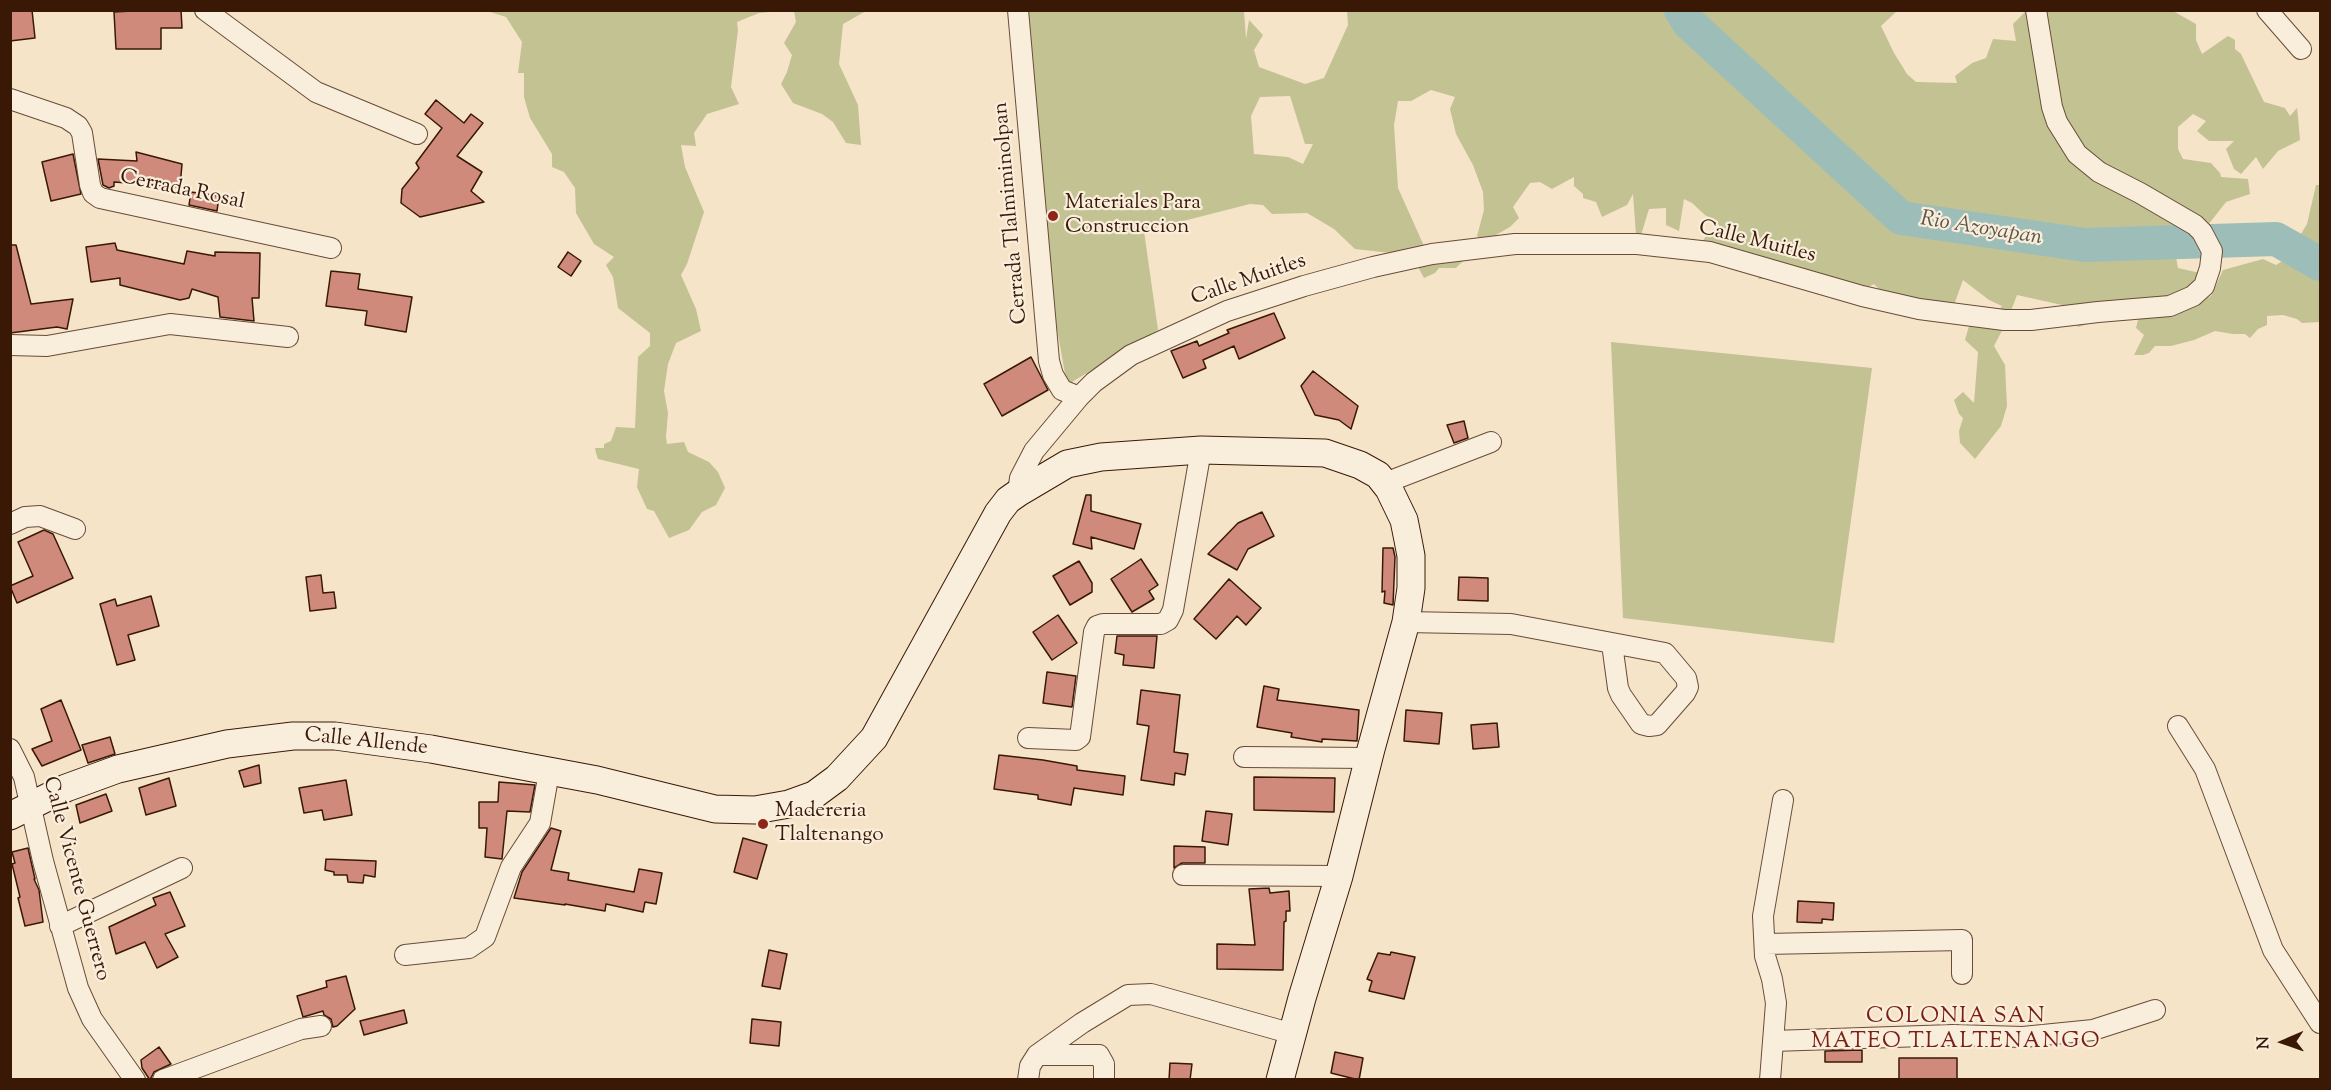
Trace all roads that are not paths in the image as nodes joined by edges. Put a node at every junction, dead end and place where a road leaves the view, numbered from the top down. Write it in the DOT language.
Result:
graph roads {
  1 [pos="205,10"];
  2 [pos="1018,10"];
  3 [pos="2036,10"];
  4 [pos="2266,10"];
  5 [pos="2301,49"];
  6 [pos="10,99"];
  7 [pos="417,134"];
  8 [pos="331,248"];
  9 [pos="288,337"];
  10 [pos="10,345"];
  11 [pos="1079,397"];
  12 [pos="1491,442"];
  13 [pos="1201,450"];
  14 [pos="1385,483"];
  15 [pos="1018,493"];
  16 [pos="10,524"];
  17 [pos="75,529"];
  18 [pos="1406,622"];
  19 [pos="1612,645"];
  20 [pos="2178,726"];
  21 [pos="1028,738"];
  22 [pos="10,749"];
  23 [pos="1244,757"];
  24 [pos="1368,758"];
  25 [pos="549,772"];
  26 [pos="1783,800"];
  27 [pos="20,810"];
  28 [pos="182,868"];
  29 [pos="1183,875"];
  30 [pos="1339,876"];
  31 [pos="60,926"];
  32 [pos="1765,944"];
  33 [pos="405,955"];
  34 [pos="1962,974"];
  35 [pos="2156,1010"];
  36 [pos="2320,1023"];
  37 [pos="321,1026"];
  38 [pos="1293,1034"];
  39 [pos="1773,1041"];
  40 [pos="1038,1055"];
  41 [pos="135,1080"];
  42 [pos="163,1080"];
  43 [pos="1028,1080"];
  44 [pos="1104,1080"];
  45 [pos="1280,1080"];
  46 [pos="1770,1080"];
  1 -- 7 [label="street"];
  2 -- 11 [label="street, Cerrada Tlalmiminolpan"];
  3 -- 11 [label="street, Calle Muitles"];
  4 -- 5 [label="street"];
  6 -- 8 [label="street, Cerrada Rosal"];
  9 -- 10 [label="street"];
  11 -- 15 [label="street, Calle Muitles"];
  12 -- 14 [label="street"];
  13 -- 14 [label="street, Calle Allende"];
  13 -- 15 [label="street, Calle Allende"];
  13 -- 21 [label="street"];
  14 -- 18 [label="street"];
  15 -- 25 [label="street, Calle Allende"];
  16 -- 17 [label="street"];
  18 -- 19 [label="street"];
  18 -- 24 [label="street"];
  19 -- 19 [label="street"];
  20 -- 36 [label="street"];
  22 -- 27 [label="street, Calle Vicente Guerrero"];
  23 -- 24 [label="street"];
  24 -- 30 [label="street"];
  25 -- 27 [label="street, Calle Allende"];
  25 -- 33 [label="street"];
  26 -- 32 [label="street"];
  27 -- 31 [label="street, Calle Vicente Guerrero"];
  28 -- 31 [label="street"];
  29 -- 30 [label="street"];
  30 -- 38 [label="street"];
  31 -- 41 [label="street, Calle Vicente Guerrero"];
  32 -- 34 [label="street"];
  32 -- 39 [label="street"];
  35 -- 39 [label="street"];
  37 -- 42 [label="street"];
  38 -- 40 [label="street"];
  38 -- 45 [label="street"];
  39 -- 46 [label="street"];
  40 -- 43 [label="street"];
  40 -- 44 [label="street"];
}
